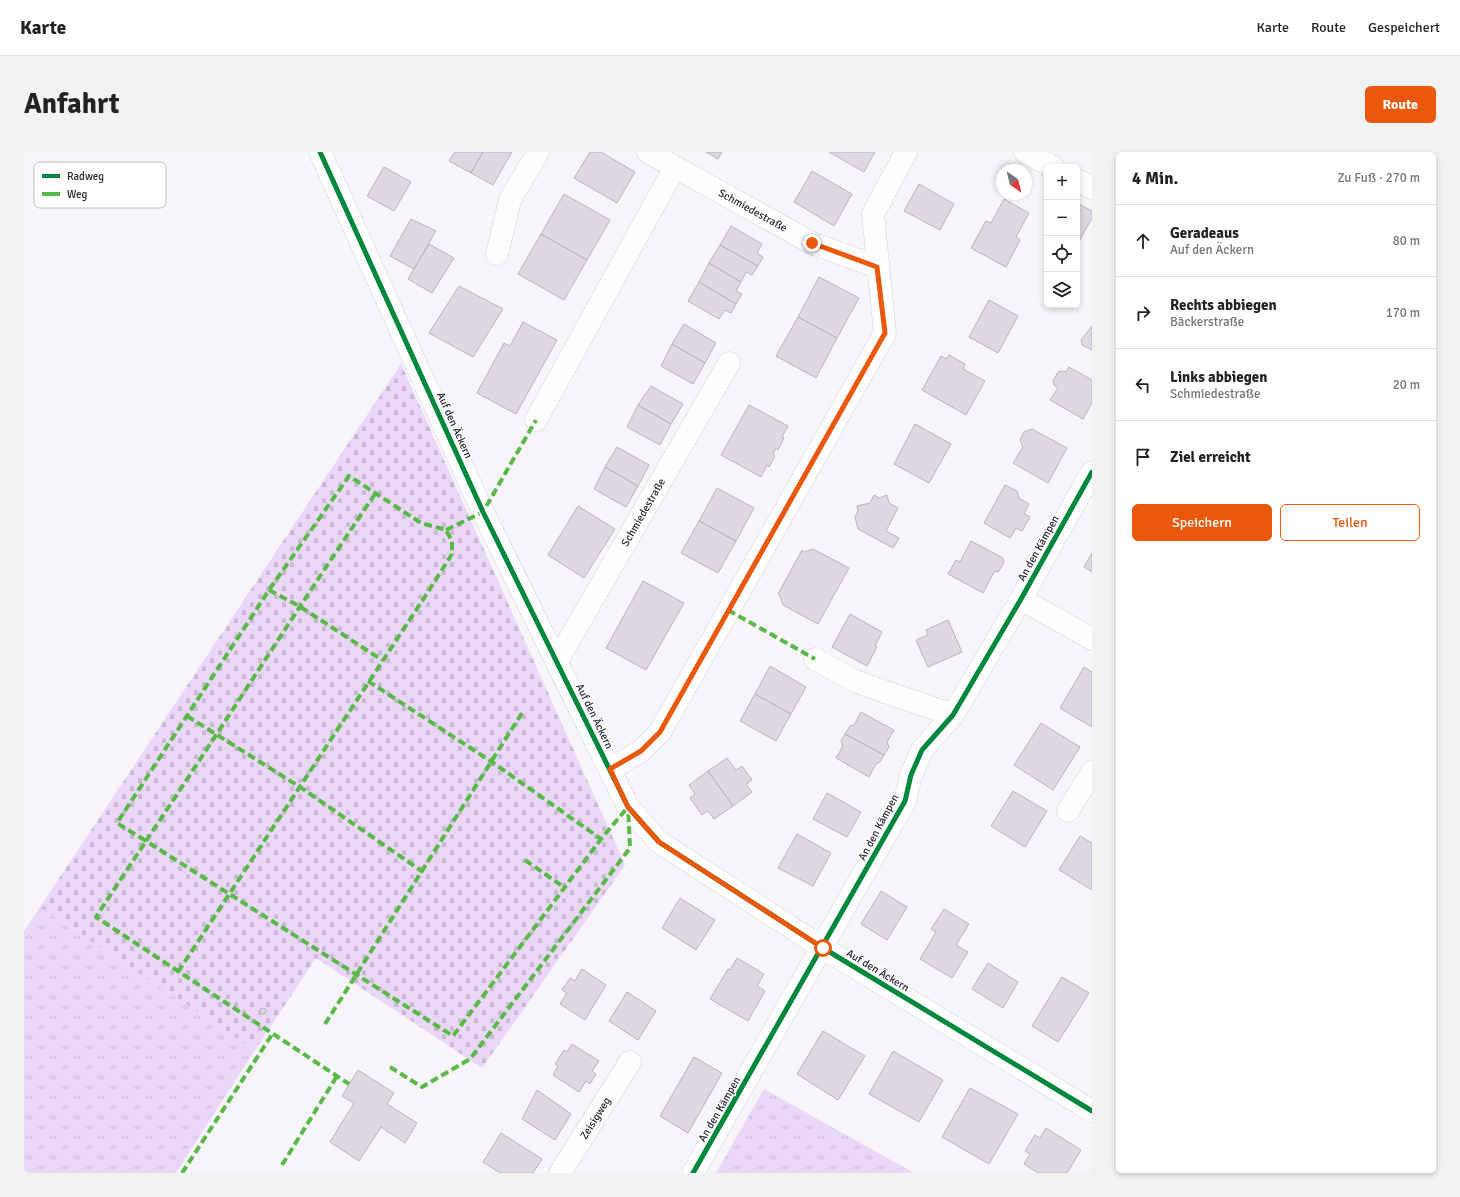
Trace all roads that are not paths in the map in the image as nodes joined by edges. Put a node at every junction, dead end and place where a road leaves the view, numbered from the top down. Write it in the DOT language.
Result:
graph roads {
  1 [pos="320,152"];
  2 [pos="538,152"];
  3 [pos="648,152"];
  4 [pos="906,152"];
  5 [pos="1025,152"];
  6 [pos="1047,164"];
  7 [pos="675,167"];
  8 [pos="1080,182"];
  9 [pos="1092,188"];
  10 [pos="497,254"];
  11 [pos="877,267"];
  12 [pos="729,363"];
  13 [pos="536,420"];
  14 [pos="1092,472"];
  15 [pos="1021,599"];
  16 [pos="1092,639"];
  17 [pos="815,659"];
  18 [pos="557,662"];
  19 [pos="953,715"];
  20 [pos="610,769"];
  21 [pos="1092,772"];
  22 [pos="1068,811"];
  23 [pos="823,948"];
  24 [pos="630,1062"];
  25 [pos="1092,1111"];
  26 [pos="560,1173"];
  27 [pos="693,1173"];
  1 -- 18 [label="street, Auf den Äckern"];
  2 -- 10 [label="street"];
  3 -- 7 [label="street, Schmiedestraße"];
  4 -- 11 [label="street"];
  5 -- 6 [label="street"];
  7 -- 11 [label="street, Schmiedestraße"];
  7 -- 13 [label="street"];
  8 -- 9 [label="street"];
  11 -- 20 [label="street"];
  12 -- 18 [label="street, Schmiedestraße"];
  14 -- 15 [label="street, An den Kämpen"];
  15 -- 16 [label="street"];
  15 -- 19 [label="street, An den Kämpen"];
  17 -- 19 [label="street"];
  18 -- 20 [label="street, Auf den Äckern"];
  19 -- 23 [label="street, An den Kämpen"];
  20 -- 23 [label="street, Auf den Äckern"];
  21 -- 22 [label="street"];
  23 -- 25 [label="street, Auf den Äckern"];
  23 -- 27 [label="street, An den Kämpen"];
  24 -- 26 [label="street, Zeisigweg"];
}
